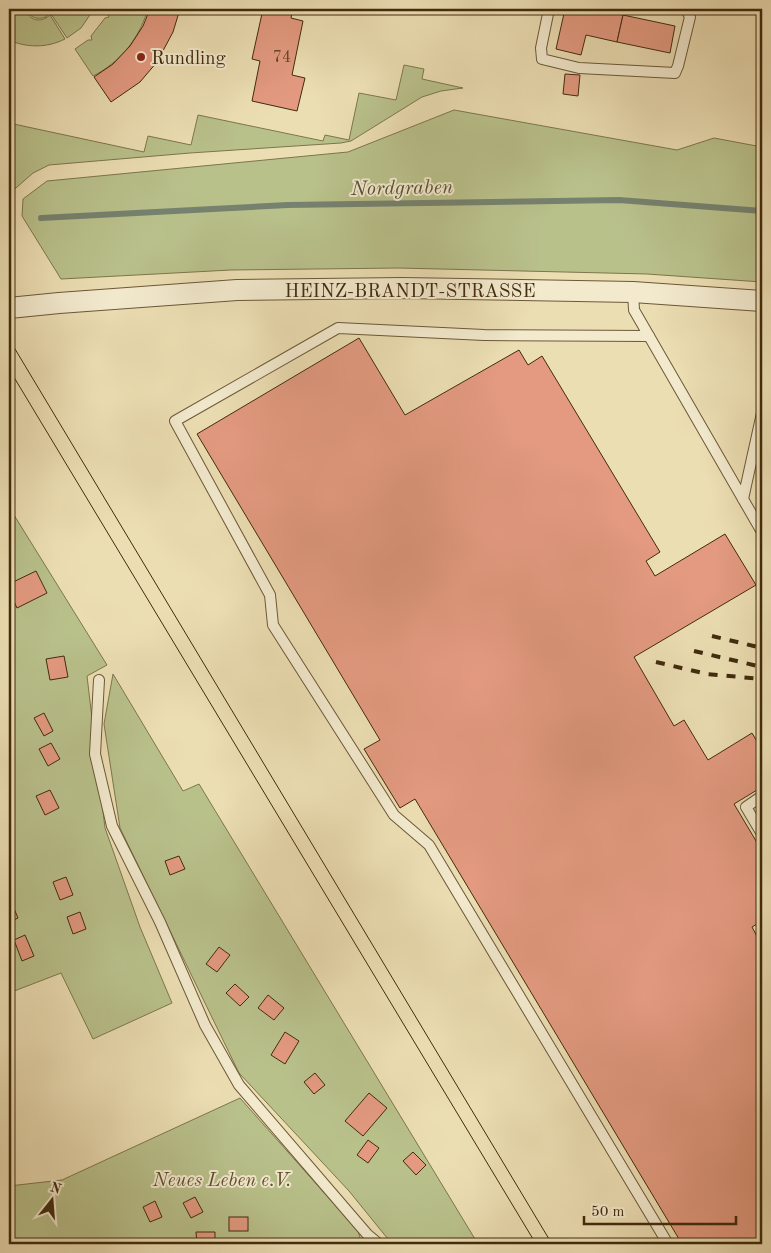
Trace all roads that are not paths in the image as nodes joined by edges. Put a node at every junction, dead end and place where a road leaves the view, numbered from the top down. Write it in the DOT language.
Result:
graph roads {
  1 [pos="549,9"];
  2 [pos="686,9"];
  3 [pos="633,292"];
  4 [pos="762,301"];
  5 [pos="9,308"];
  6 [pos="649,336"];
  7 [pos="762,413"];
  8 [pos="743,498"];
  9 [pos="762,532"];
  10 [pos="99,680"];
  11 [pos="762,796"];
  12 [pos="762,834"];
  13 [pos="379,1244"];
  14 [pos="668,1244"];
  1 -- 2 [label="lane"];
  3 -- 4 [label="street, HEINZ-BRANDT-STRASSE"];
  3 -- 5 [label="street, HEINZ-BRANDT-STRASSE"];
  3 -- 6 [label="lane"];
  6 -- 8 [label="lane"];
  6 -- 14 [label="lane"];
  7 -- 8 [label="lane"];
  8 -- 9 [label="lane"];
  10 -- 13 [label="lane"];
  11 -- 12 [label="lane"];
}
